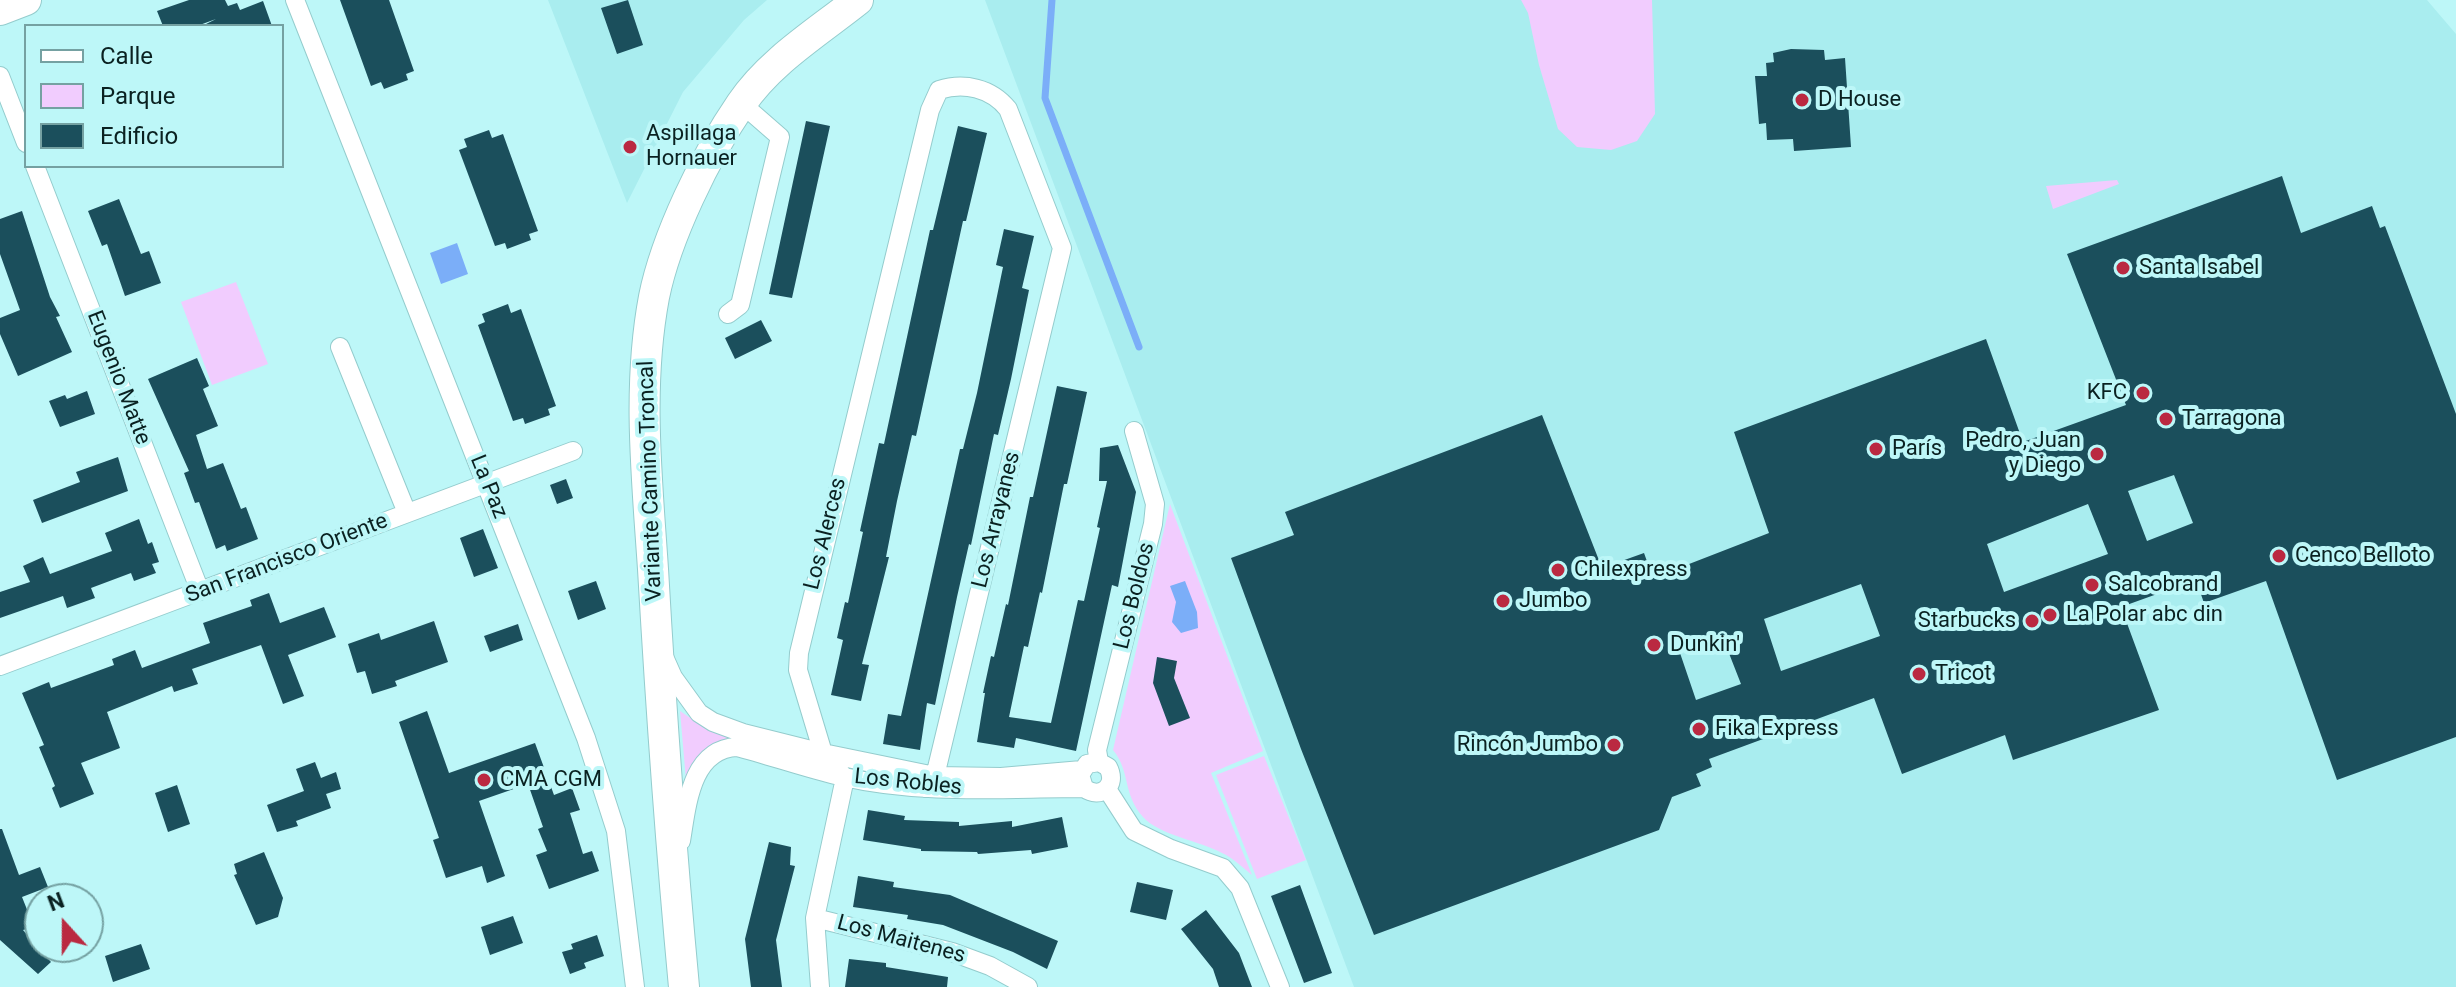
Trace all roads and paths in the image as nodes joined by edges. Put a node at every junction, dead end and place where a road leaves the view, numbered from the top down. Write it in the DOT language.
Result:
graph roads {
  1 [pos="26,0"];
  2 [pos="295,0"];
  3 [pos="828,0"];
  4 [pos="858,0"];
  5 [pos="0,10"];
  6 [pos="766,73"];
  7 [pos="0,76"];
  8 [pos="741,103"];
  9 [pos="24,138"];
  10 [pos="36,168"];
  11 [pos="1062,248"];
  12 [pos="728,314"];
  13 [pos="340,347"];
  14 [pos="1134,431"];
  15 [pos="573,451"];
  16 [pos="487,482"];
  17 [pos="407,513"];
  18 [pos="200,591"];
  19 [pos="657,640"];
  20 [pos="0,666"];
  21 [pos="740,740"];
  22 [pos="823,753"];
  23 [pos="1088,773"];
  24 [pos="845,778"];
  25 [pos="929,782"];
  26 [pos="1107,789"];
  27 [pos="676,870"];
  28 [pos="815,918"];
  29 [pos="635,987"];
  30 [pos="684,987"];
  31 [pos="820,987"];
  32 [pos="1028,987"];
  33 [pos="1280,987"];
  1 -- 5 [label="main road"];
  2 -- 16 [label="street, La Paz"];
  3 -- 6 [label="main road"];
  4 -- 6 [label="main road, Variante Camino Troncal"];
  6 -- 8 [label="main road, Variante Camino Troncal"];
  7 -- 9 [label="street"];
  8 -- 12 [label="street"];
  8 -- 19 [label="main road, Variante Camino Troncal"];
  10 -- 18 [label="street, Eugenio Matte"];
  11 -- 22 [label="street, Los Alerces"];
  11 -- 25 [label="street, Los Arrayanes"];
  13 -- 17 [label="street"];
  14 -- 23 [label="street, Los Boldos"];
  15 -- 16 [label="street, San Francisco Oriente"];
  16 -- 17 [label="street, San Francisco Oriente"];
  16 -- 29 [label="street, La Paz"];
  17 -- 18 [label="street, San Francisco Oriente"];
  18 -- 20 [label="street, San Francisco Oriente"];
  19 -- 21 [label="street, Los Robles"];
  19 -- 27 [label="main road, Variante Camino Troncal"];
  21 -- 22 [label="street, Los Robles"];
  21 -- 24 [label="street, Los Robles"];
  21 -- 27 [label="street"];
  22 -- 24 [label="street, Los Alerces"];
  22 -- 25 [label="street, Los Robles"];
  23 -- 25 [label="street, Los Robles"];
  23 -- 26 [label="street, Los Robles"];
  23 -- 26 [label="street"];
  24 -- 25 [label="street, Los Robles"];
  24 -- 28 [label="street"];
  26 -- 33 [label="street"];
  27 -- 30 [label="main road, Variante Camino Troncal"];
  28 -- 31 [label="street"];
  28 -- 32 [label="street, Los Maitenes"];
}
